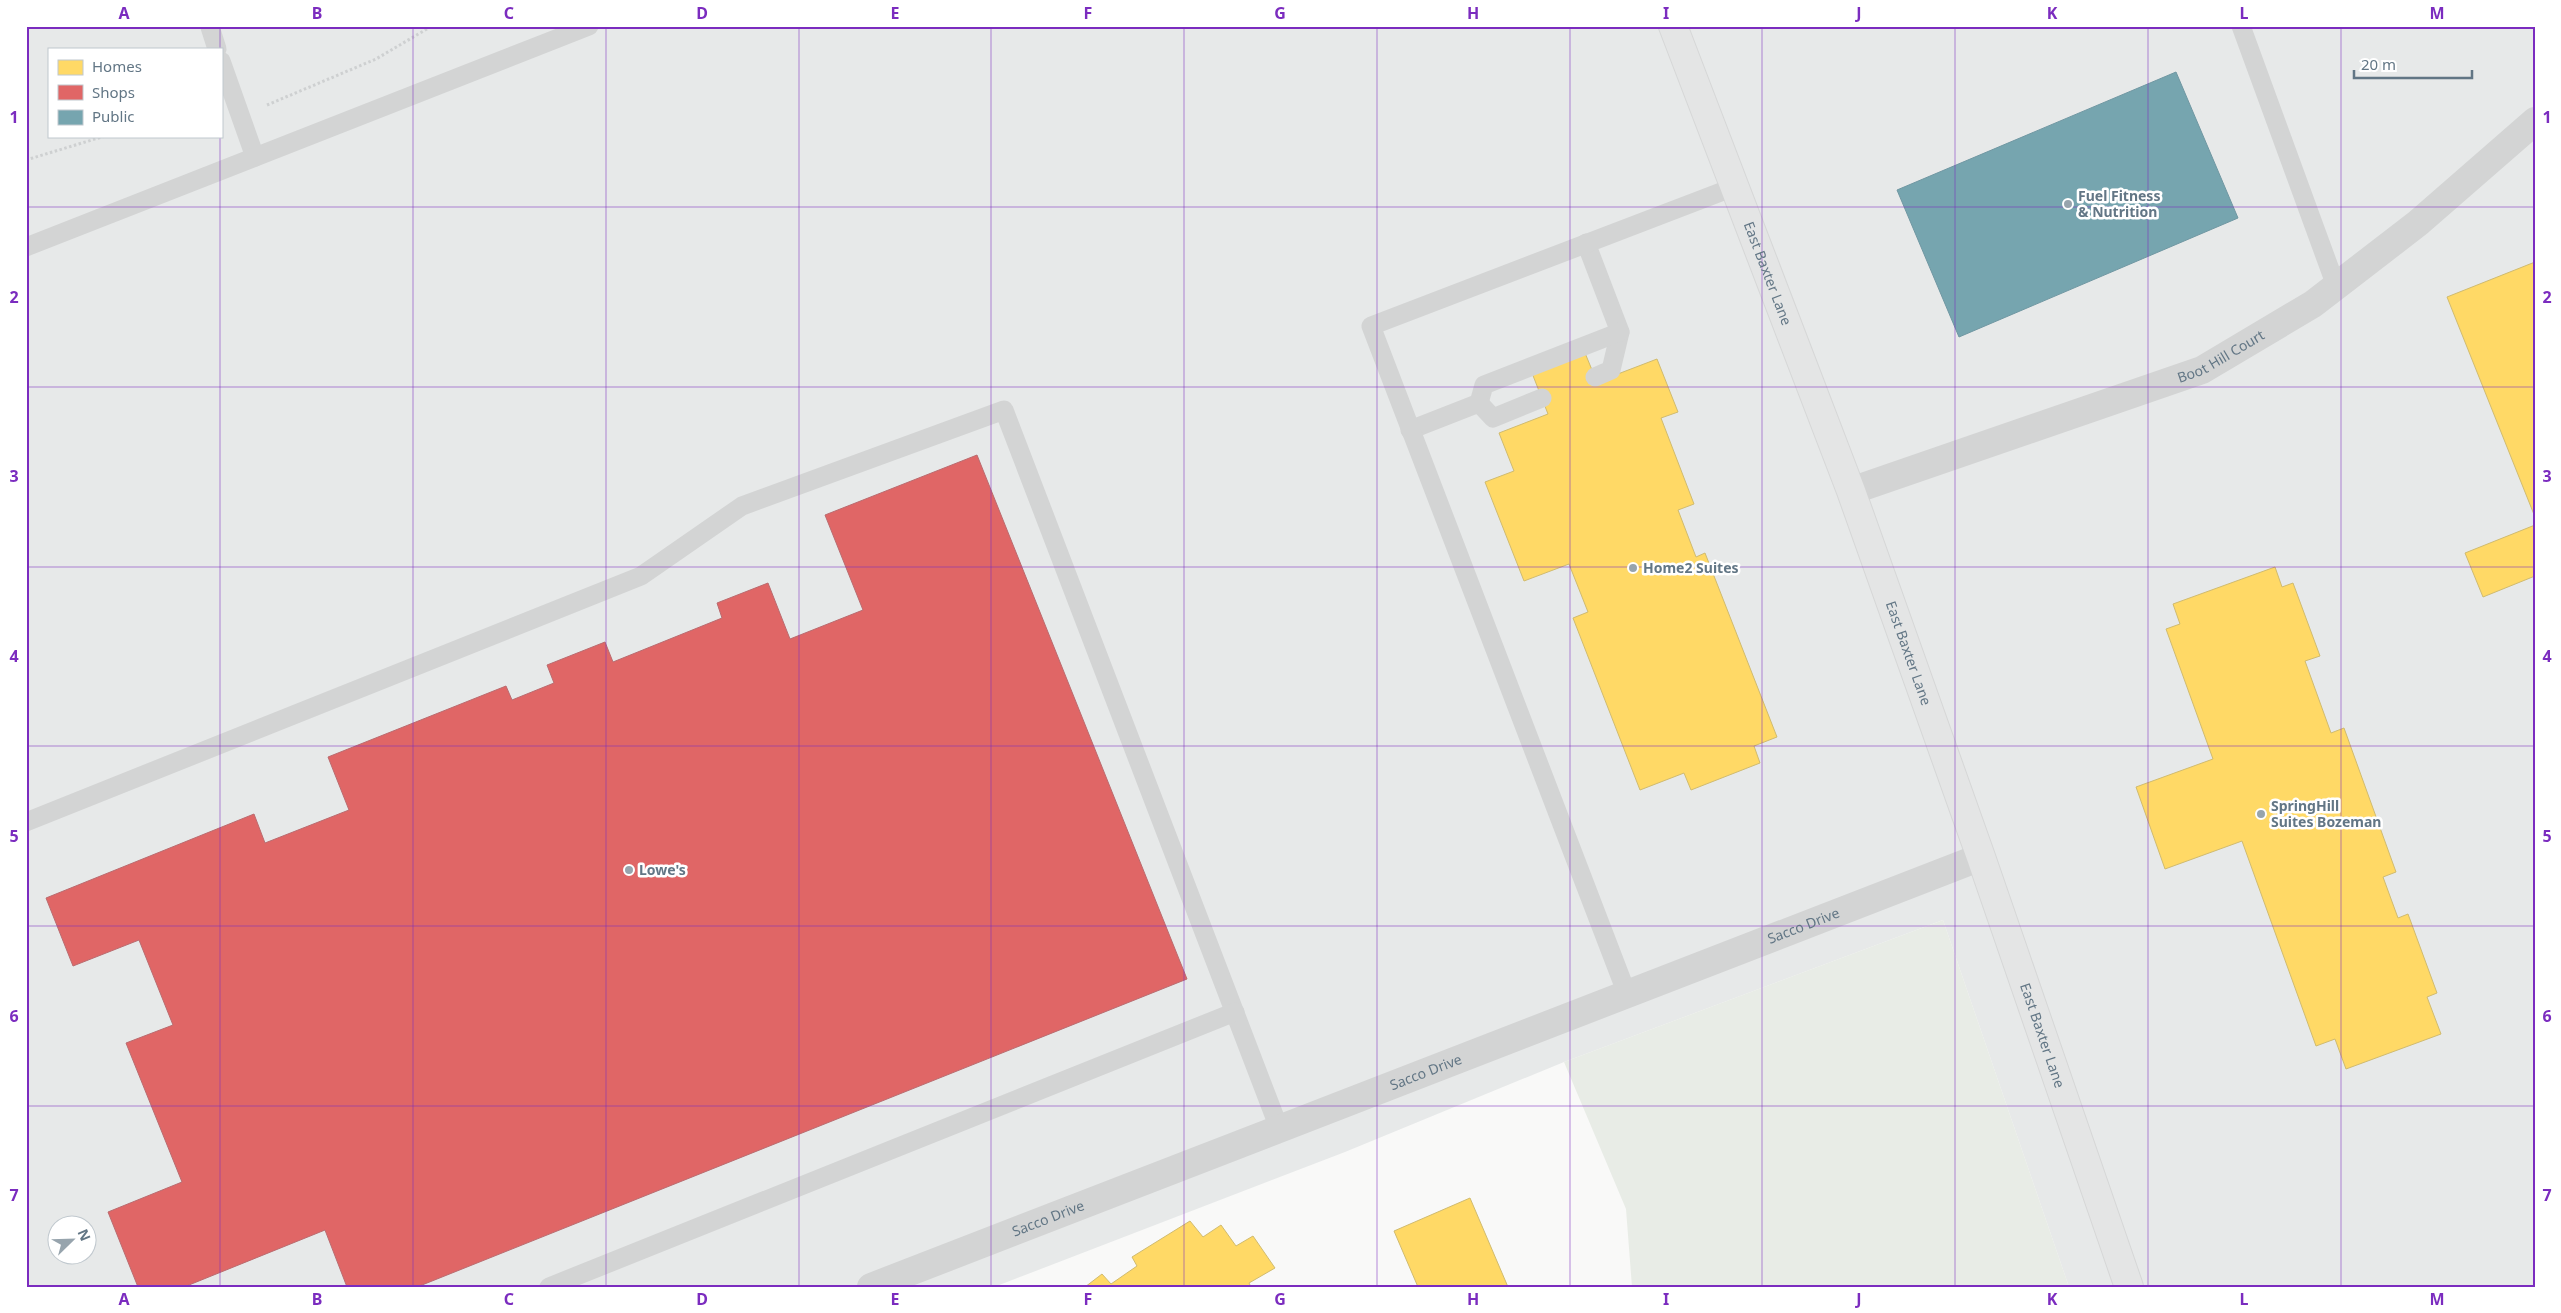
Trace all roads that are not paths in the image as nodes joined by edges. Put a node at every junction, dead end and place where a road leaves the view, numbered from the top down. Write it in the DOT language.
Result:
graph roads {
  1 [pos="588,26"];
  2 [pos="1673,26"];
  3 [pos="2241,26"];
  4 [pos="210,27"];
  5 [pos="217,48"];
  6 [pos="222,64"];
  7 [pos="2535,121"];
  8 [pos="255,157"];
  9 [pos="1734,186"];
  10 [pos="1586,244"];
  11 [pos="26,247"];
  12 [pos="2336,286"];
  13 [pos="1620,332"];
  14 [pos="1595,377"];
  15 [pos="1542,398"];
  16 [pos="1479,404"];
  17 [pos="1410,430"];
  18 [pos="1851,491"];
  19 [pos="26,822"];
  20 [pos="1981,857"];
  21 [pos="1627,994"];
  22 [pos="1235,1012"];
  23 [pos="1279,1128"];
  24 [pos="549,1287"];
  25 [pos="871,1287"];
  26 [pos="2129,1287"];
  1 -- 8 [label="lane"];
  2 -- 9 [label="main road, East Baxter Lane"];
  3 -- 12 [label="lane"];
  4 -- 5 [label="lane"];
  6 -- 8 [label="lane"];
  7 -- 12 [label="street, Boot Hill Court"];
  8 -- 11 [label="lane"];
  9 -- 10 [label="lane"];
  9 -- 18 [label="main road, East Baxter Lane"];
  10 -- 13 [label="lane"];
  10 -- 17 [label="lane"];
  12 -- 18 [label="street, Boot Hill Court"];
  13 -- 14 [label="lane"];
  13 -- 16 [label="lane"];
  15 -- 16 [label="lane"];
  16 -- 17 [label="lane"];
  17 -- 21 [label="lane"];
  18 -- 20 [label="main road, East Baxter Lane"];
  19 -- 22 [label="lane"];
  20 -- 21 [label="street, Sacco Drive"];
  20 -- 26 [label="main road, East Baxter Lane"];
  21 -- 23 [label="street, Sacco Drive"];
  22 -- 23 [label="lane"];
  22 -- 24 [label="lane"];
  23 -- 25 [label="street, Sacco Drive"];
}
